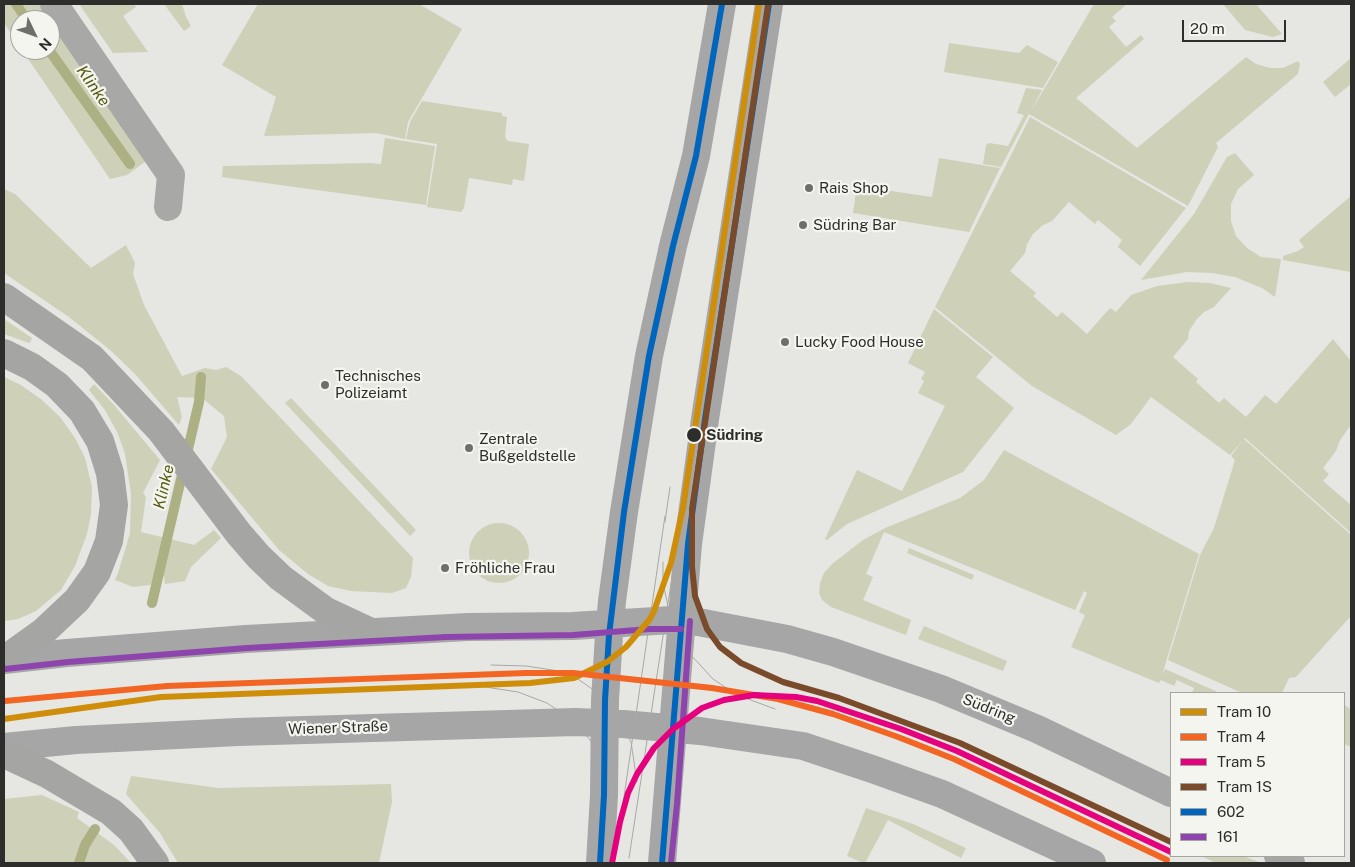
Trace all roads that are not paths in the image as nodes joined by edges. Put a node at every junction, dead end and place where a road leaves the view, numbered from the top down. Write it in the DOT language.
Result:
graph roads {
  1 [pos="54,4"];
  2 [pos="722,4"];
  3 [pos="769,4"];
  4 [pos="168,207"];
  5 [pos="4,297"];
  6 [pos="4,353"];
  7 [pos="682,620"];
  8 [pos="610,624"];
  9 [pos="371,632"];
  10 [pos="4,660"];
  11 [pos="605,723"];
  12 [pos="673,729"];
  13 [pos="4,747"];
  14 [pos="4,754"];
  15 [pos="1170,793"];
  16 [pos="1280,857"];
  17 [pos="155,863"];
  18 [pos="600,863"];
  19 [pos="662,863"];
  20 [pos="1092,863"];
  21 [pos="1292,863"];
  1 -- 4 [label="street"];
  2 -- 8 [label="main road"];
  3 -- 7 [label="main road"];
  5 -- 9 [label="highway"];
  6 -- 10 [label="highway"];
  7 -- 8 [label="main road"];
  7 -- 12 [label="main road"];
  7 -- 15 [label="main road, Südring"];
  8 -- 9 [label="main road"];
  8 -- 11 [label="main road"];
  9 -- 10 [label="main road"];
  11 -- 12 [label="main road, Wiener Straße"];
  11 -- 13 [label="main road, Wiener Straße"];
  11 -- 18 [label="main road"];
  12 -- 19 [label="main road"];
  12 -- 20 [label="main road"];
  14 -- 17 [label="highway"];
  16 -- 21 [label="main road"];
}
